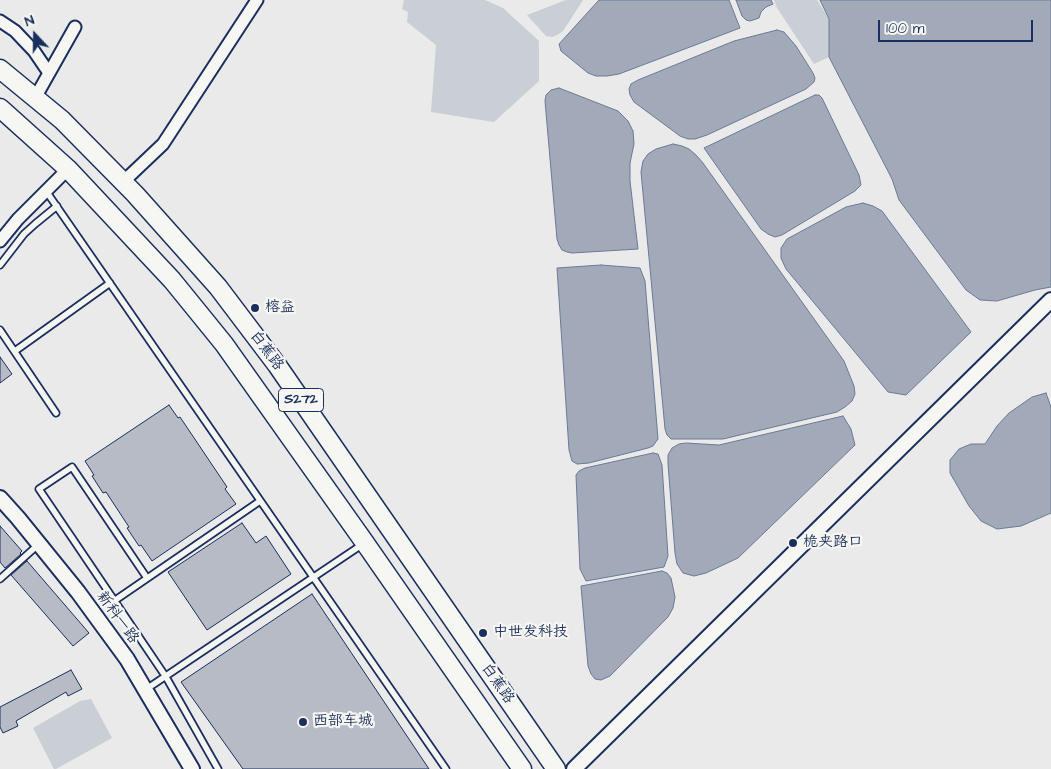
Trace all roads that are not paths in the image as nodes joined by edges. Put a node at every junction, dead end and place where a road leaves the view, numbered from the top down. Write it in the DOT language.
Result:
graph roads {
  1 [pos="257,0"];
  2 [pos="0,21"];
  3 [pos="75,27"];
  4 [pos="0,69"];
  5 [pos="49,73"];
  6 [pos="35,98"];
  7 [pos="0,108"];
  8 [pos="68,169"];
  9 [pos="123,182"];
  10 [pos="46,190"];
  11 [pos="57,206"];
  12 [pos="0,241"];
  13 [pos="0,265"];
  14 [pos="110,283"];
  15 [pos="1051,300"];
  16 [pos="0,330"];
  17 [pos="15,352"];
  18 [pos="56,414"];
  19 [pos="0,498"];
  20 [pos="260,501"];
  21 [pos="365,543"];
  22 [pos="39,544"];
  23 [pos="312,577"];
  24 [pos="147,578"];
  25 [pos="0,579"];
  26 [pos="114,601"];
  27 [pos="166,677"];
  28 [pos="145,690"];
  29 [pos="575,768"];
  30 [pos="192,769"];
  31 [pos="218,769"];
  32 [pos="446,769"];
  33 [pos="522,769"];
  34 [pos="556,769"];
  1 -- 9 [label="street"];
  2 -- 5 [label="street"];
  3 -- 5 [label="street"];
  4 -- 6 [label="main road, 白蕉路 / S272"];
  5 -- 6 [label="street"];
  6 -- 9 [label="main road, 白蕉路 / S272"];
  7 -- 8 [label="main road, 白蕉路 / S272"];
  8 -- 10 [label="street"];
  8 -- 21 [label="main road, 白蕉路 / S272"];
  9 -- 34 [label="main road, 白蕉路 / S272"];
  10 -- 11 [label="lane"];
  10 -- 12 [label="street"];
  11 -- 13 [label="lane"];
  11 -- 14 [label="lane"];
  14 -- 17 [label="lane"];
  14 -- 20 [label="lane"];
  15 -- 29 [label="street"];
  16 -- 17 [label="lane"];
  17 -- 18 [label="lane"];
  19 -- 22 [label="street, 新科一路"];
  20 -- 23 [label="lane"];
  20 -- 24 [label="lane"];
  21 -- 23 [label="lane"];
  21 -- 33 [label="main road, 白蕉路 / S272"];
  22 -- 25 [label="lane"];
  22 -- 28 [label="street, 新科一路"];
  23 -- 27 [label="lane"];
  23 -- 32 [label="lane"];
  24 -- 26 [label="lane"];
  24 -- 26 [label="lane"];
  26 -- 27 [label="lane"];
  27 -- 28 [label="lane"];
  27 -- 31 [label="lane"];
  28 -- 30 [label="street, 新科一路"];
}
